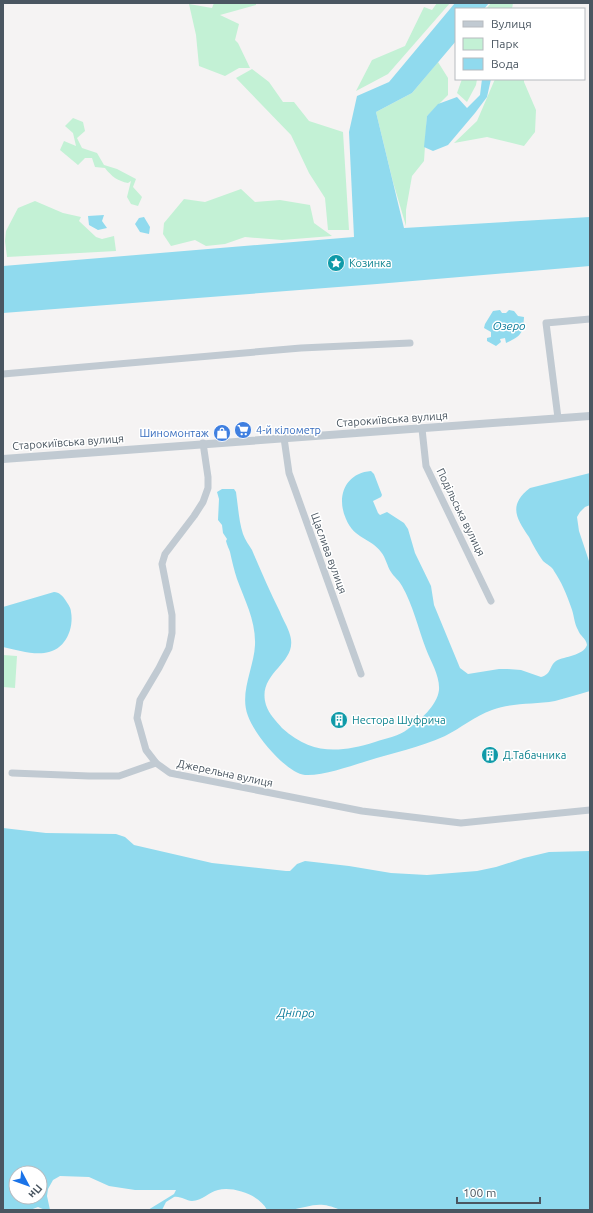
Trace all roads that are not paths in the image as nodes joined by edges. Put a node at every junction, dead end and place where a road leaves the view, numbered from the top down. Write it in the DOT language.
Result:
graph roads {
  1 [pos="590,318"];
  2 [pos="410,343"];
  3 [pos="3,374"];
  4 [pos="590,416"];
  5 [pos="558,418"];
  6 [pos="422,429"];
  7 [pos="284,438"];
  8 [pos="204,443"];
  9 [pos="3,459"];
  10 [pos="491,601"];
  11 [pos="361,674"];
  12 [pos="156,763"];
  13 [pos="12,773"];
  14 [pos="590,810"];
  1 -- 5 [label="street"];
  2 -- 3 [label="street"];
  4 -- 5 [label="street, Старокиївська вулиця"];
  5 -- 6 [label="street, Старокиївська вулиця"];
  6 -- 7 [label="street, Старокиївська вулиця"];
  6 -- 10 [label="street, Подільська вулиця"];
  7 -- 8 [label="street, Старокиївська вулиця"];
  7 -- 11 [label="street, Щаслива вулиця"];
  8 -- 9 [label="street, Старокиївська вулиця"];
  8 -- 12 [label="street, Джерельна вулиця"];
  12 -- 13 [label="street"];
  12 -- 14 [label="street, Джерельна вулиця"];
}
